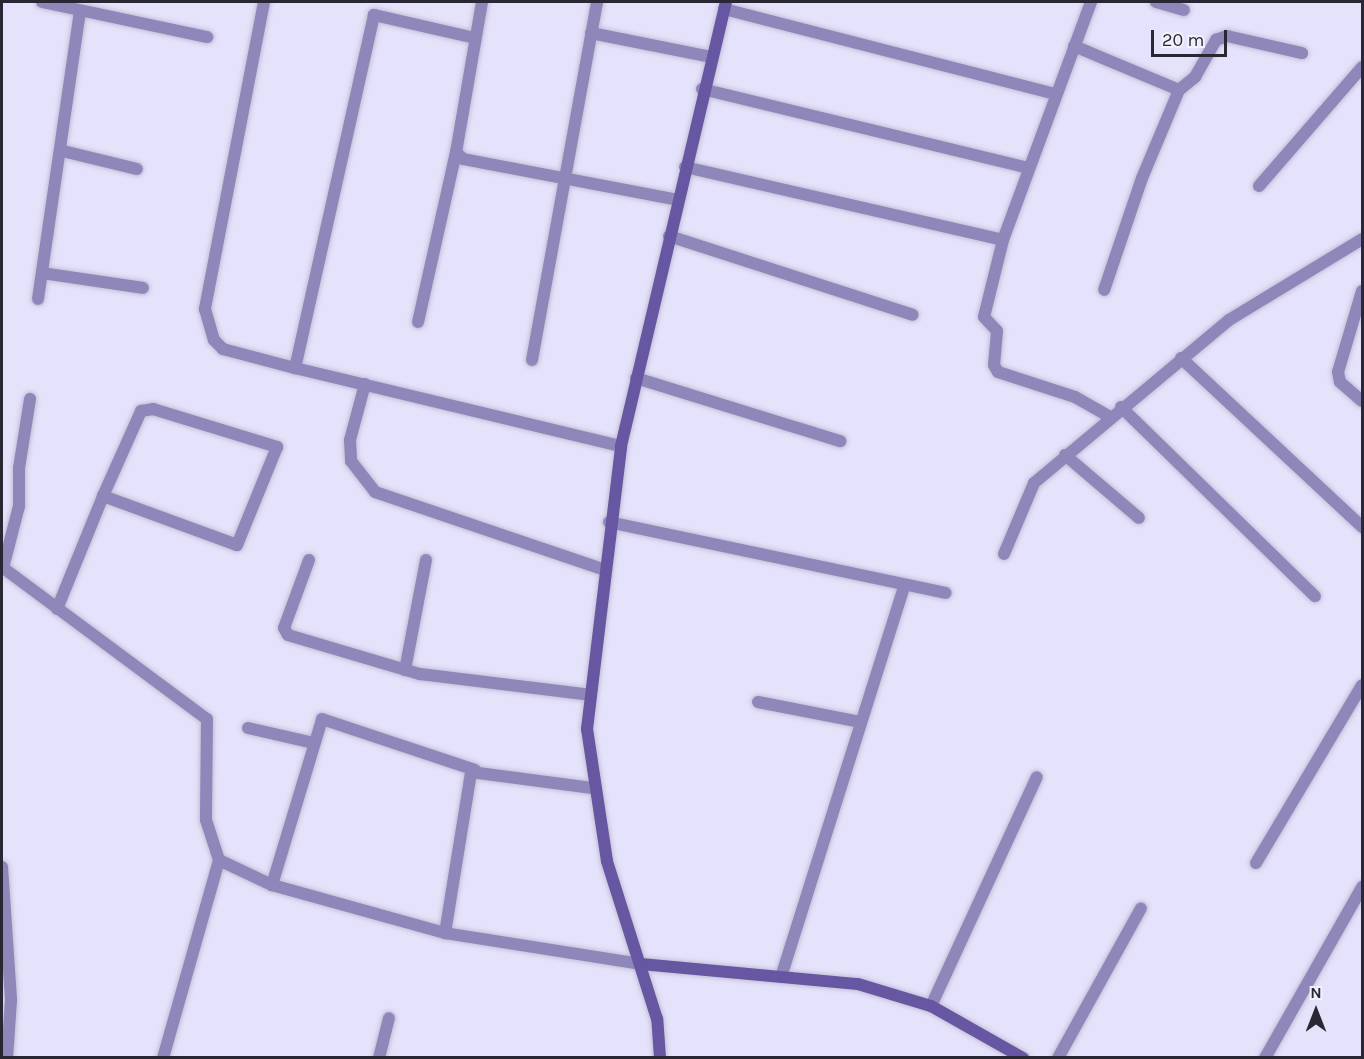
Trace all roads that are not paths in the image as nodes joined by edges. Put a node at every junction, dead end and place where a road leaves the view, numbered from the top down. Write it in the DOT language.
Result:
graph roads {
  1 [pos="42,2"];
  2 [pos="264,2"];
  3 [pos="482,2"];
  4 [pos="597,2"];
  5 [pos="1091,2"];
  6 [pos="1156,2"];
  7 [pos="66,4"];
  8 [pos="725,5"];
  9 [pos="1184,10"];
  10 [pos="80,11"];
  11 [pos="591,33"];
  12 [pos="207,37"];
  13 [pos="475,38"];
  14 [pos="1074,46"];
  15 [pos="1302,53"];
  16 [pos="711,57"];
  17 [pos="1362,67"];
  18 [pos="702,89"];
  19 [pos="1179,90"];
  20 [pos="1055,94"];
  21 [pos="63,152"];
  22 [pos="456,152"];
  23 [pos="685,167"];
  24 [pos="1028,168"];
  25 [pos="137,169"];
  26 [pos="563,177"];
  27 [pos="1259,186"];
  28 [pos="677,200"];
  29 [pos="669,236"];
  30 [pos="1362,239"];
  31 [pos="1003,240"];
  32 [pos="42,273"];
  33 [pos="143,288"];
  34 [pos="1104,290"];
  35 [pos="1362,291"];
  36 [pos="38,299"];
  37 [pos="913,315"];
  38 [pos="418,322"];
  39 [pos="1181,358"];
  40 [pos="532,360"];
  41 [pos="295,368"];
  42 [pos="636,378"];
  43 [pos="365,384"];
  44 [pos="30,399"];
  45 [pos="1362,401"];
  46 [pos="1121,407"];
  47 [pos="1110,417"];
  48 [pos="840,441"];
  49 [pos="621,446"];
  50 [pos="1065,455"];
  51 [pos="104,496"];
  52 [pos="1139,518"];
  53 [pos="609,522"];
  54 [pos="1362,526"];
  55 [pos="1004,554"];
  56 [pos="309,560"];
  57 [pos="426,560"];
  58 [pos="2,568"];
  59 [pos="602,569"];
  60 [pos="903,586"];
  61 [pos="946,593"];
  62 [pos="1315,596"];
  63 [pos="57,609"];
  64 [pos="405,670"];
  65 [pos="1362,686"];
  66 [pos="590,695"];
  67 [pos="758,702"];
  68 [pos="861,722"];
  69 [pos="248,728"];
  70 [pos="315,743"];
  71 [pos="475,770"];
  72 [pos="1037,777"];
  73 [pos="592,788"];
  74 [pos="219,860"];
  75 [pos="1256,863"];
  76 [pos="2,867"];
  77 [pos="272,885"];
  78 [pos="1362,887"];
  79 [pos="1141,908"];
  80 [pos="445,933"];
  81 [pos="641,964"];
  82 [pos="781,977"];
  83 [pos="931,1006"];
  84 [pos="389,1018"];
  85 [pos="7,1058"];
  86 [pos="163,1058"];
  87 [pos="379,1058"];
  88 [pos="660,1058"];
  89 [pos="1023,1058"];
  90 [pos="1058,1058"];
  91 [pos="1265,1058"];
  1 -- 7 [label="street"];
  2 -- 41 [label="street"];
  3 -- 13 [label="street"];
  4 -- 11 [label="street"];
  5 -- 14 [label="street"];
  6 -- 9 [label="street"];
  7 -- 10 [label="street"];
  8 -- 16 [label="street"];
  8 -- 20 [label="street"];
  10 -- 12 [label="street"];
  10 -- 21 [label="street"];
  11 -- 16 [label="street"];
  11 -- 26 [label="street"];
  13 -- 22 [label="street"];
  13 -- 41 [label="street"];
  14 -- 19 [label="street"];
  14 -- 20 [label="street"];
  15 -- 19 [label="street"];
  16 -- 18 [label="street"];
  17 -- 27 [label="street"];
  18 -- 23 [label="street"];
  18 -- 24 [label="street"];
  19 -- 34 [label="street"];
  20 -- 24 [label="street"];
  21 -- 25 [label="street"];
  21 -- 32 [label="street"];
  22 -- 26 [label="street"];
  22 -- 38 [label="street"];
  23 -- 28 [label="street"];
  23 -- 31 [label="street"];
  24 -- 31 [label="street"];
  26 -- 28 [label="street"];
  26 -- 40 [label="street"];
  28 -- 29 [label="street"];
  29 -- 37 [label="street"];
  29 -- 42 [label="street"];
  30 -- 39 [label="street"];
  31 -- 47 [label="street"];
  32 -- 33 [label="street"];
  32 -- 36 [label="street"];
  35 -- 45 [label="street"];
  39 -- 46 [label="street"];
  39 -- 54 [label="street"];
  41 -- 43 [label="street"];
  42 -- 48 [label="street"];
  42 -- 49 [label="street"];
  43 -- 49 [label="street"];
  43 -- 59 [label="street"];
  44 -- 58 [label="street"];
  46 -- 47 [label="street"];
  46 -- 62 [label="street"];
  47 -- 50 [label="street"];
  49 -- 53 [label="street"];
  50 -- 52 [label="street"];
  50 -- 55 [label="street"];
  51 -- 51 [label="street"];
  51 -- 63 [label="street"];
  53 -- 59 [label="street"];
  53 -- 60 [label="street"];
  56 -- 64 [label="street"];
  57 -- 64 [label="street"];
  58 -- 63 [label="street"];
  59 -- 66 [label="street"];
  60 -- 61 [label="street"];
  60 -- 68 [label="street"];
  63 -- 74 [label="street"];
  64 -- 66 [label="street"];
  65 -- 75 [label="street"];
  66 -- 73 [label="street"];
  67 -- 68 [label="street"];
  68 -- 82 [label="street"];
  69 -- 70 [label="street"];
  70 -- 71 [label="street"];
  70 -- 77 [label="street"];
  71 -- 73 [label="street"];
  71 -- 80 [label="street"];
  72 -- 83 [label="street"];
  73 -- 81 [label="street"];
  74 -- 77 [label="street"];
  74 -- 86 [label="street"];
  76 -- 85 [label="street"];
  77 -- 80 [label="street"];
  78 -- 91 [label="street"];
  79 -- 90 [label="street"];
  80 -- 81 [label="street"];
  81 -- 82 [label="street"];
  81 -- 88 [label="street"];
  82 -- 83 [label="street"];
  83 -- 89 [label="street"];
  84 -- 87 [label="street"];
}
